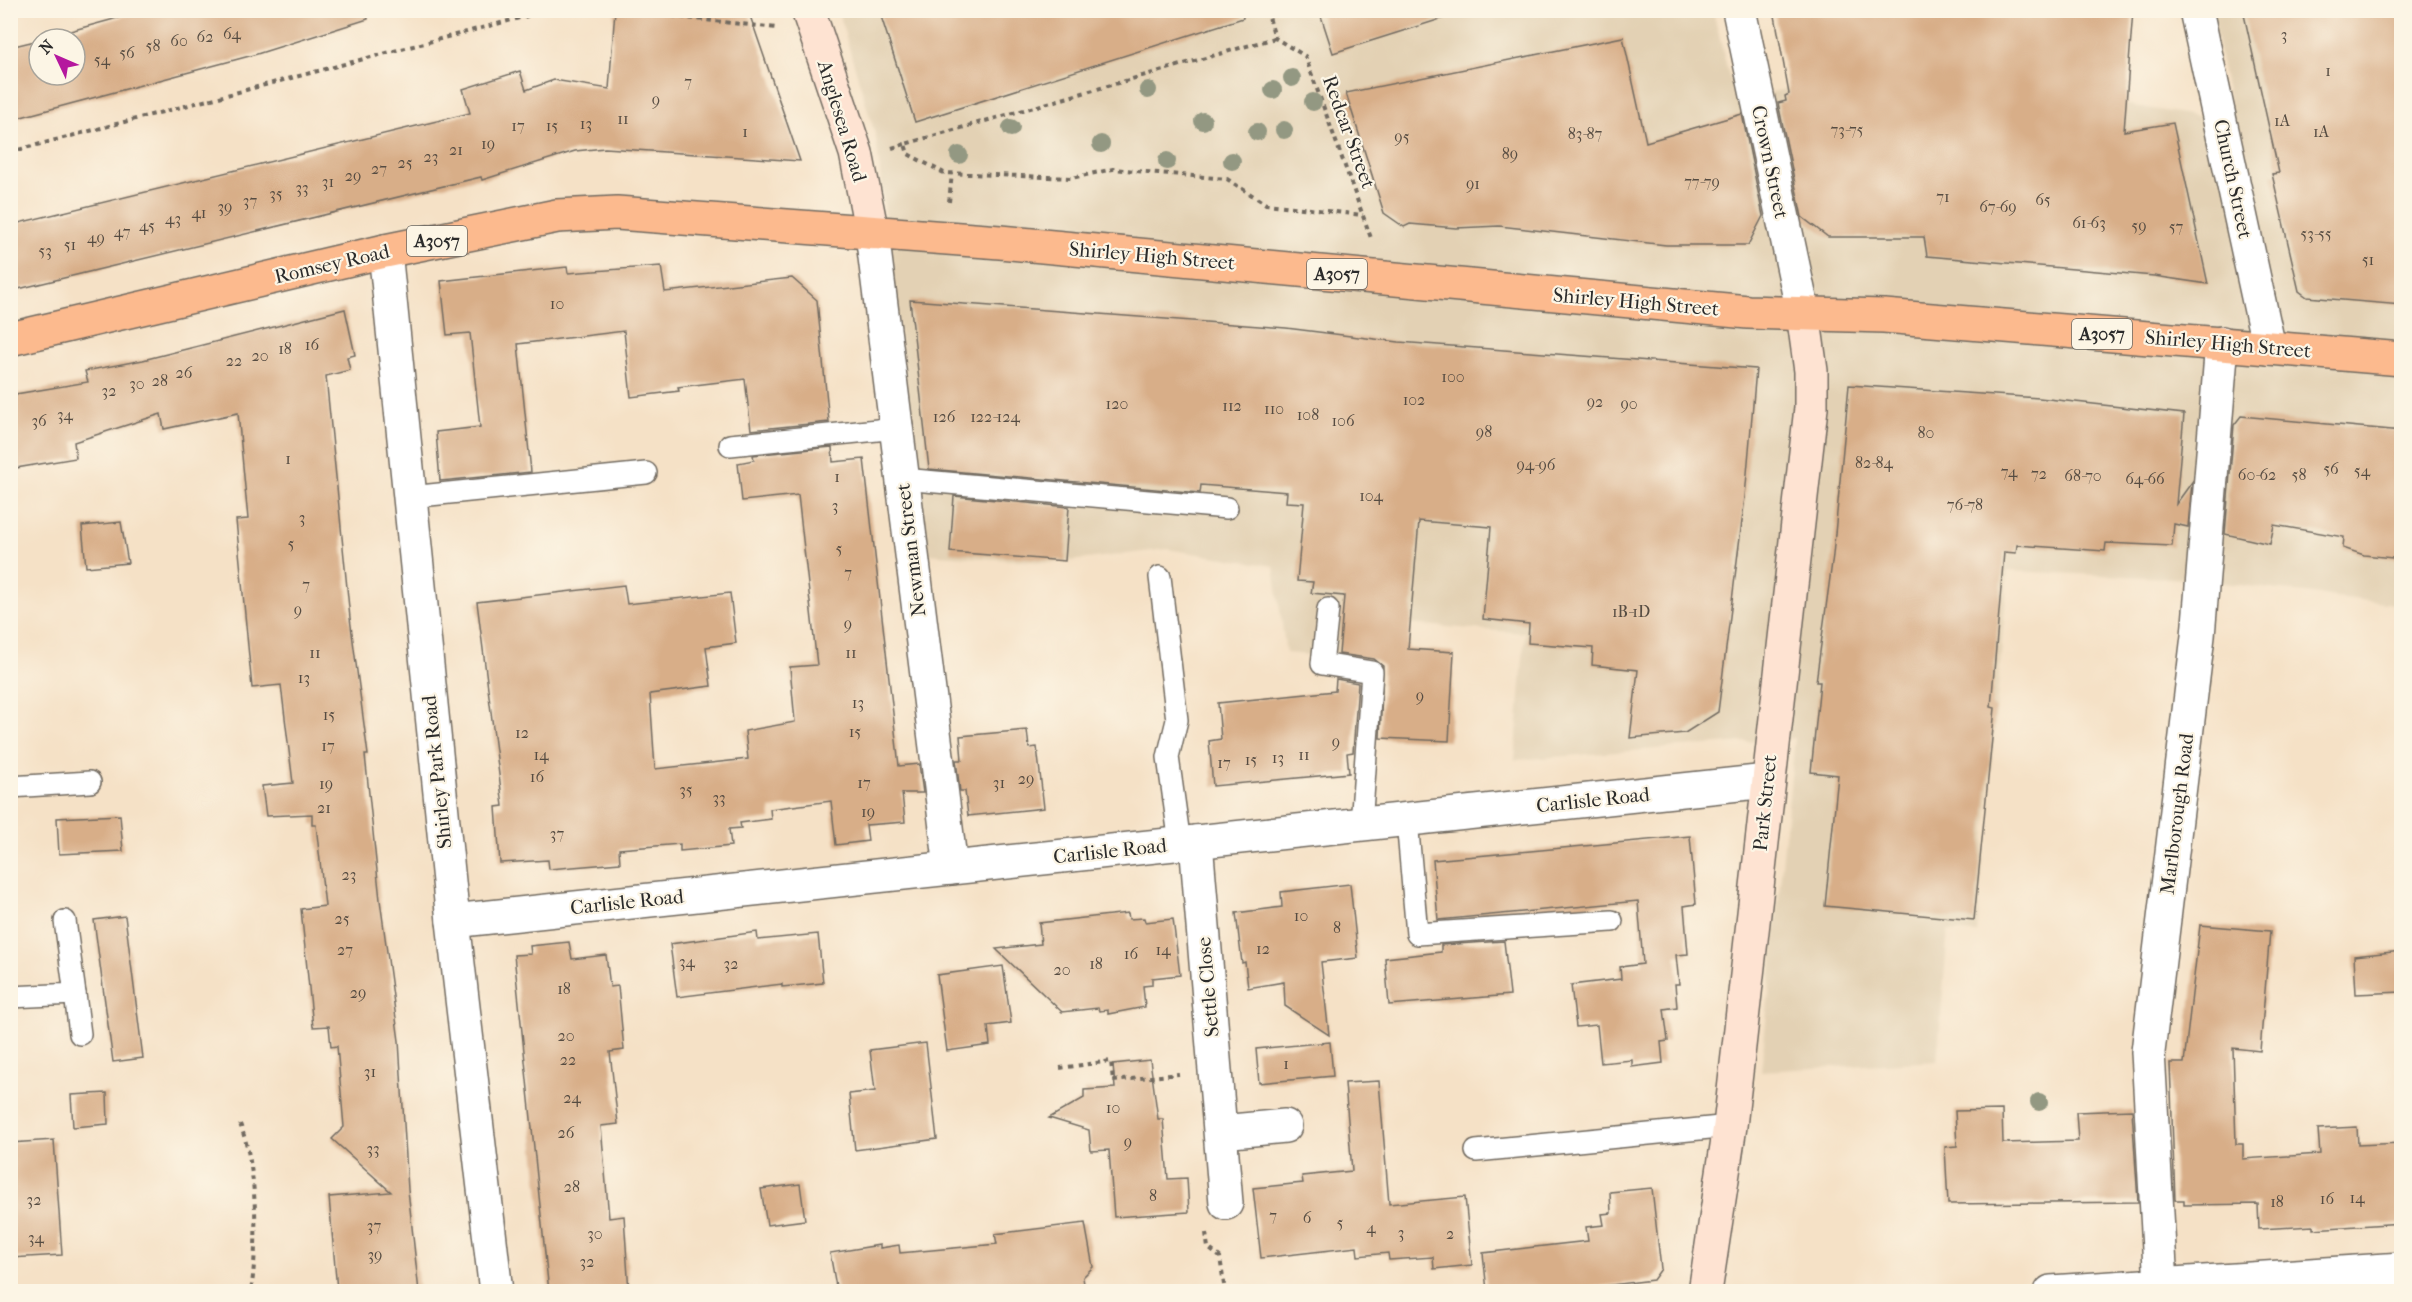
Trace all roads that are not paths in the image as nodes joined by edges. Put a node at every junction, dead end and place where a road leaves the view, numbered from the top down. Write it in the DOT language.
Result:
graph roads {
  1 [pos="1739,10"];
  2 [pos="2196,10"];
  3 [pos="810,18"];
  4 [pos="872,233"];
  5 [pos="385,251"];
  6 [pos="1803,313"];
  7 [pos="10,339"];
  8 [pos="2222,343"];
  9 [pos="2269,348"];
  10 [pos="2402,359"];
  11 [pos="897,428"];
  12 [pos="730,445"];
  13 [pos="646,472"];
  14 [pos="903,479"];
  15 [pos="410,497"];
  16 [pos="1227,508"];
  17 [pos="1160,577"];
  18 [pos="1328,609"];
  19 [pos="1767,781"];
  20 [pos="90,782"];
  21 [pos="10,787"];
  22 [pos="1407,820"];
  23 [pos="1361,825"];
  24 [pos="1188,843"];
  25 [pos="951,868"];
  26 [pos="65,921"];
  27 [pos="453,921"];
  28 [pos="1612,921"];
  29 [pos="75,994"];
  30 [pos="10,997"];
  31 [pos="80,1034"];
  32 [pos="1285,1126"];
  33 [pos="1730,1126"];
  34 [pos="1221,1132"];
  35 [pos="1476,1151"];
  36 [pos="1226,1203"];
  37 [pos="2402,1269"];
  38 [pos="2161,1285"];
  39 [pos="496,1292"];
  40 [pos="1705,1292"];
  41 [pos="2052,1292"];
  1 -- 6 [label="street, Crown Street"];
  2 -- 9 [label="street, Church Street"];
  3 -- 4 [label="street, Anglesea Road"];
  4 -- 5 [label="main road, Romsey Road / A3057"];
  4 -- 6 [label="main road, Shirley High Street / A3057"];
  4 -- 11 [label="street, Newman Street"];
  5 -- 7 [label="main road, Romsey Road / A3057"];
  5 -- 15 [label="street, Shirley Park Road"];
  6 -- 8 [label="main road, Shirley High Street / A3057"];
  6 -- 19 [label="street, Park Street"];
  8 -- 9 [label="main road, Shirley High Street / A3057"];
  8 -- 38 [label="street, Marlborough Road"];
  9 -- 10 [label="main road, Shirley High Street / A3057"];
  11 -- 12 [label="lane"];
  11 -- 14 [label="street, Newman Street"];
  13 -- 15 [label="lane"];
  14 -- 16 [label="lane"];
  14 -- 25 [label="street, Newman Street"];
  15 -- 27 [label="street, Shirley Park Road"];
  17 -- 24 [label="lane"];
  18 -- 23 [label="lane"];
  19 -- 22 [label="street, Carlisle Road"];
  19 -- 33 [label="street, Park Street"];
  20 -- 21 [label="lane"];
  22 -- 23 [label="street, Carlisle Road"];
  22 -- 28 [label="lane"];
  23 -- 24 [label="street, Carlisle Road"];
  24 -- 25 [label="street, Carlisle Road"];
  24 -- 34 [label="street, Settle Close"];
  25 -- 27 [label="street, Carlisle Road"];
  26 -- 29 [label="lane"];
  27 -- 39 [label="street, Shirley Park Road"];
  29 -- 30 [label="lane"];
  29 -- 31 [label="lane"];
  32 -- 34 [label="street"];
  33 -- 35 [label="lane"];
  33 -- 40 [label="street, Park Street"];
  34 -- 36 [label="street, Settle Close"];
  37 -- 38 [label="street"];
  38 -- 41 [label="street"];
}
